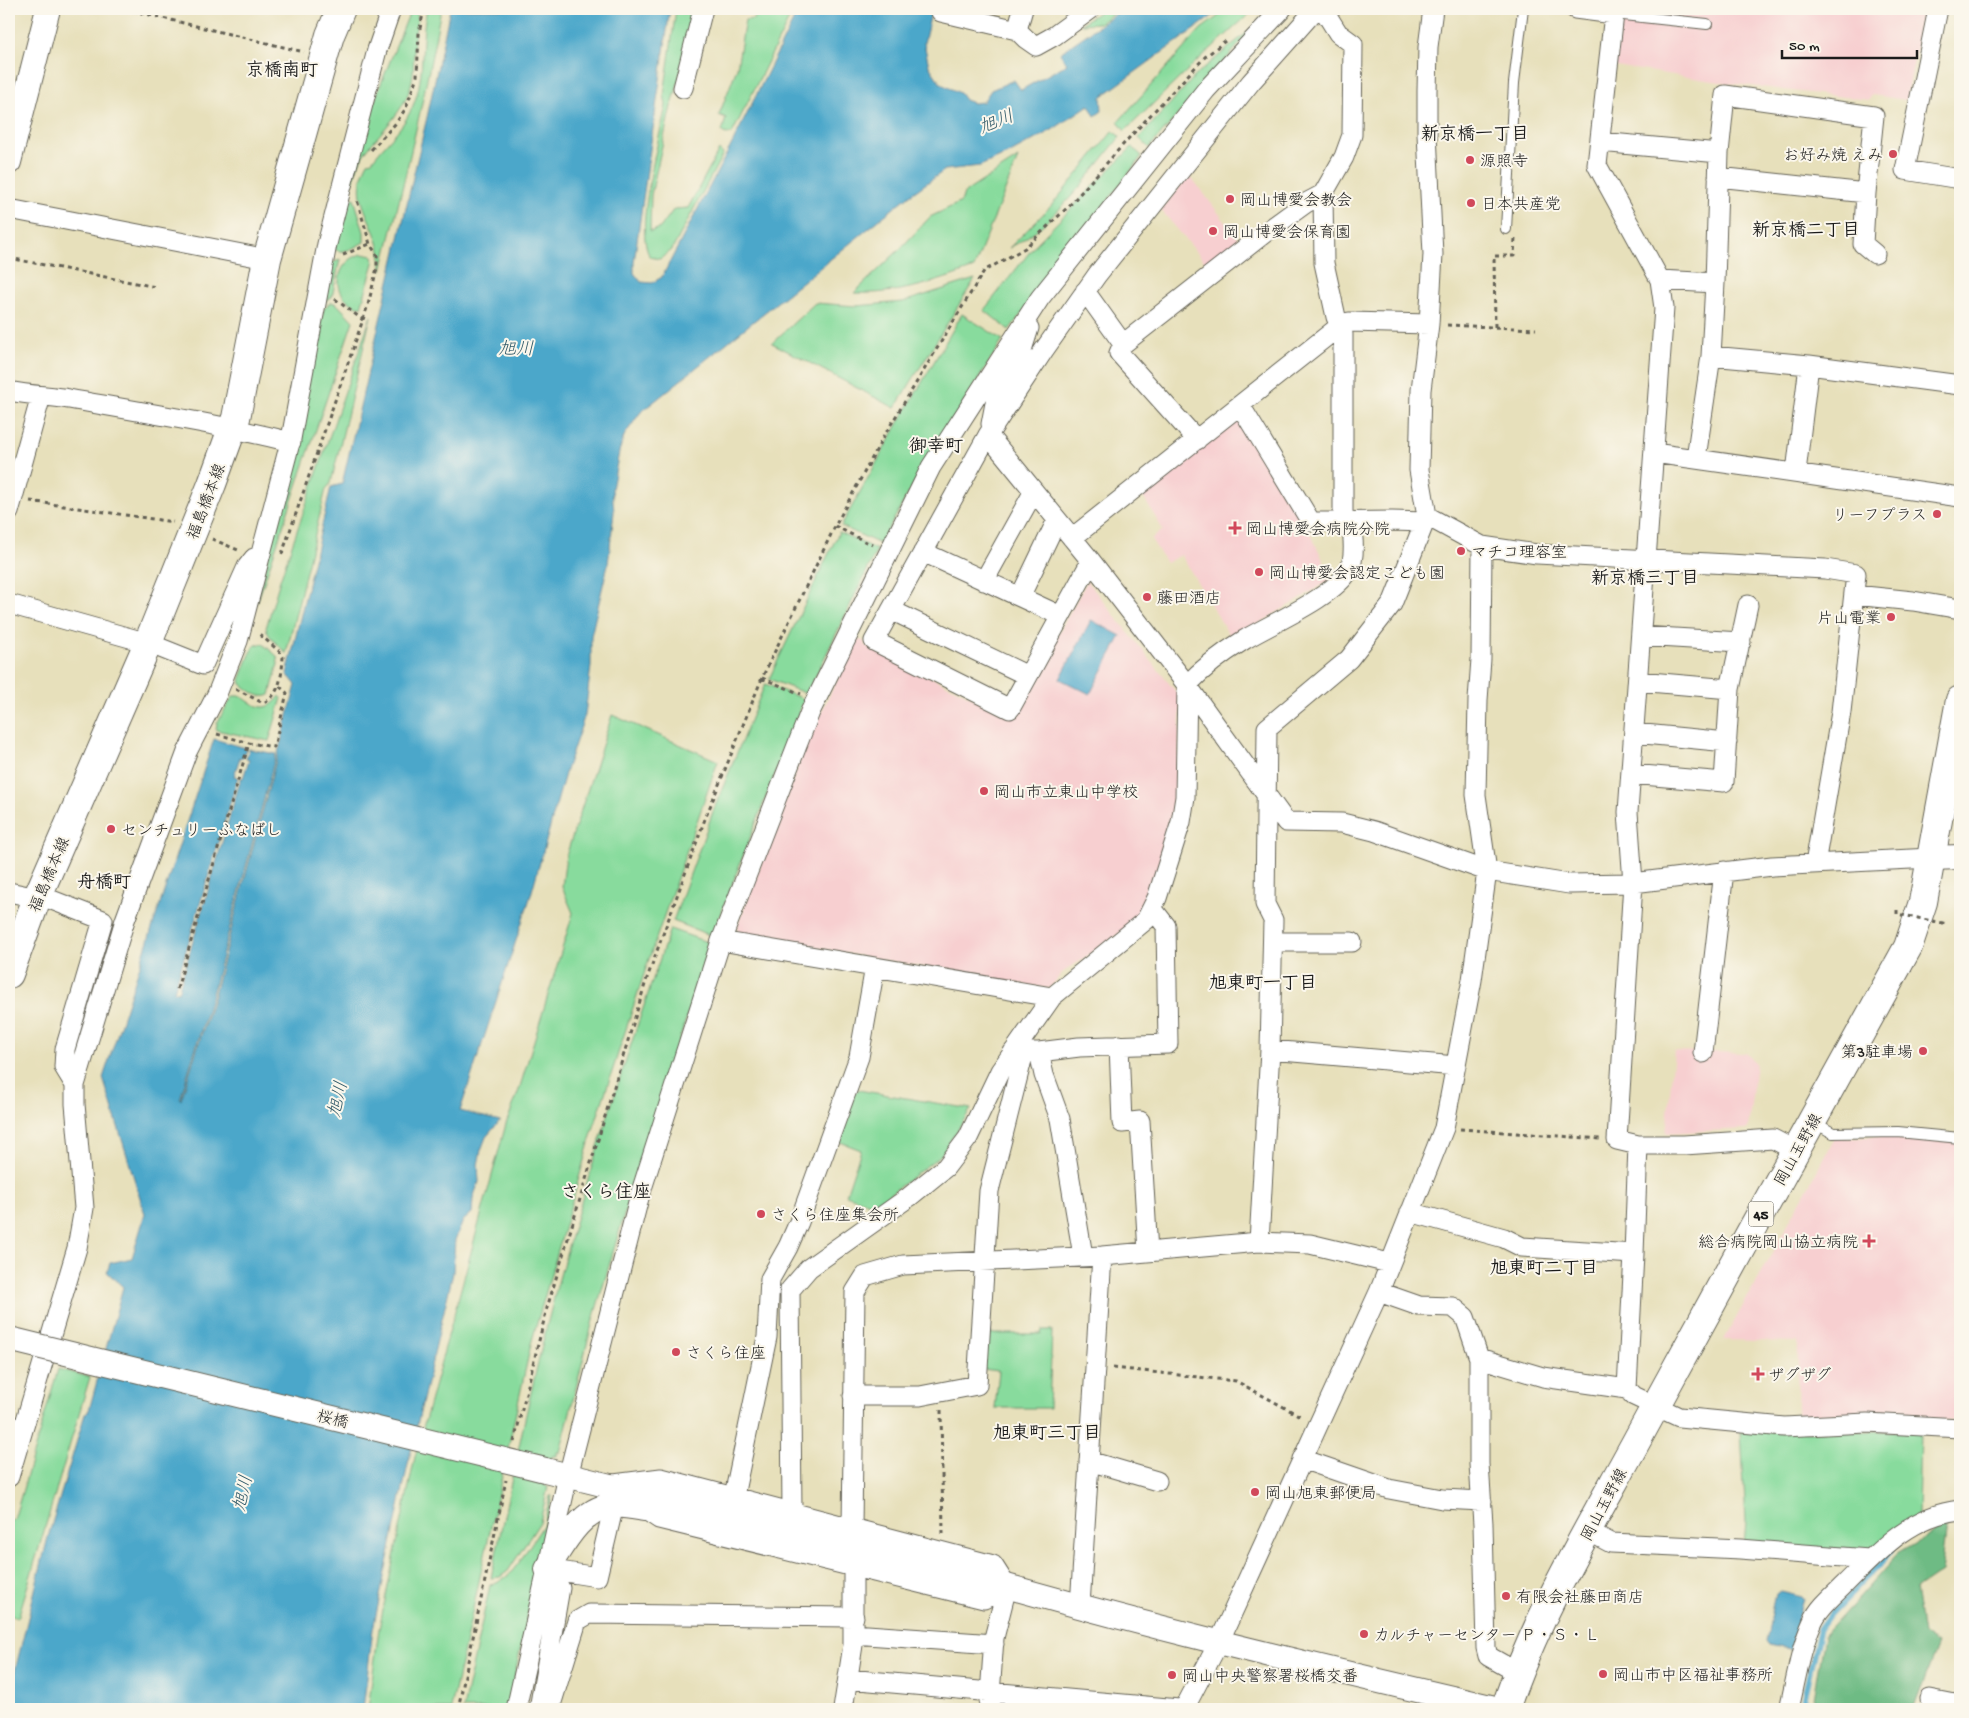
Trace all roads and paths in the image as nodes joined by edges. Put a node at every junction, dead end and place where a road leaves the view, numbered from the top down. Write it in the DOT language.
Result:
graph roads {
  1 [pos="48,9"];
  2 [pos="125,9"];
  3 [pos="342,9"];
  4 [pos="390,9"];
  5 [pos="424,9"];
  6 [pos="703,9"];
  7 [pos="1023,9"];
  8 [pos="1092,9"];
  9 [pos="1282,9"];
  10 [pos="1316,9"];
  11 [pos="1322,9"];
  12 [pos="1434,9"];
  13 [pos="1523,9"];
  14 [pos="1575,9"];
  15 [pos="1938,9"];
  16 [pos="941,12"];
  17 [pos="1614,14"];
  18 [pos="1707,24"];
  19 [pos="1017,30"];
  20 [pos="324,57"];
  21 [pos="683,88"];
  22 [pos="1600,142"];
  23 [pos="1719,153"];
  24 [pos="367,155"];
  25 [pos="9,162"];
  26 [pos="1718,177"];
  27 [pos="1960,179"];
  28 [pos="355,192"];
  29 [pos="1866,193"];
  30 [pos="1323,194"];
  31 [pos="9,210"];
  32 [pos="1506,229"];
  33 [pos="370,244"];
  34 [pos="1875,254"];
  35 [pos="325,256"];
  36 [pos="9,258"];
  37 [pos="267,259"];
  38 [pos="1660,280"];
  39 [pos="1715,283"];
  40 [pos="156,287"];
  41 [pos="1085,291"];
  42 [pos="1040,298"];
  43 [pos="316,309"];
  44 [pos="363,320"];
  45 [pos="1429,324"];
  46 [pos="1340,325"];
  47 [pos="1495,327"];
  48 [pos="1536,329"];
  49 [pos="1123,344"];
  50 [pos="1711,356"];
  51 [pos="1809,365"];
  52 [pos="1960,385"];
  53 [pos="9,391"];
  54 [pos="41,396"];
  55 [pos="1240,405"];
  56 [pos="232,429"];
  57 [pos="988,435"];
  58 [pos="1196,440"];
  59 [pos="291,442"];
  60 [pos="1654,453"];
  61 [pos="1696,458"];
  62 [pos="1796,472"];
  63 [pos="1034,491"];
  64 [pos="1960,497"];
  65 [pos="11,505"];
  66 [pos="1426,519"];
  67 [pos="1057,520"];
  68 [pos="1347,521"];
  69 [pos="835,526"];
  70 [pos="194,528"];
  71 [pos="1072,538"];
  72 [pos="1482,546"];
  73 [pos="259,552"];
  74 [pos="923,552"];
  75 [pos="888,553"];
  76 [pos="281,557"];
  77 [pos="1646,560"];
  78 [pos="1091,561"];
  79 [pos="984,580"];
  80 [pos="1855,595"];
  81 [pos="1020,597"];
  82 [pos="9,604"];
  83 [pos="1748,605"];
  84 [pos="1960,608"];
  85 [pos="891,610"];
  86 [pos="1061,616"];
  87 [pos="1641,636"];
  88 [pos="253,639"];
  89 [pos="1740,642"];
  90 [pos="148,643"];
  91 [pos="1028,676"];
  92 [pos="762,678"];
  93 [pos="1638,681"];
  94 [pos="278,685"];
  95 [pos="1187,685"];
  96 [pos="1730,689"];
  97 [pos="230,695"];
  98 [pos="815,700"];
  99 [pos="1960,700"];
  100 [pos="199,728"];
  101 [pos="1634,733"];
  102 [pos="1727,742"];
  103 [pos="249,743"];
  104 [pos="1631,774"];
  105 [pos="1265,794"];
  106 [pos="1960,857"];
  107 [pos="1931,858"];
  108 [pos="1815,864"];
  109 [pos="1487,871"];
  110 [pos="1724,871"];
  111 [pos="1633,883"];
  112 [pos="9,892"];
  113 [pos="38,896"];
  114 [pos="1152,908"];
  115 [pos="1897,910"];
  116 [pos="1943,919"];
  117 [pos="721,941"];
  118 [pos="1273,942"];
  119 [pos="1352,942"];
  120 [pos="875,968"];
  121 [pos="9,974"];
  122 [pos="177,989"];
  123 [pos="1052,997"];
  124 [pos="1119,1046"];
  125 [pos="1270,1050"];
  126 [pos="1025,1052"];
  127 [pos="1702,1053"];
  128 [pos="1456,1066"];
  129 [pos="75,1085"];
  130 [pos="1812,1122"];
  131 [pos="1444,1128"];
  132 [pos="1960,1138"];
  133 [pos="1617,1140"];
  134 [pos="1638,1145"];
  135 [pos="1796,1151"];
  136 [pos="1410,1212"];
  137 [pos="1259,1242"];
  138 [pos="1148,1252"];
  139 [pos="1634,1254"];
  140 [pos="1083,1256"];
  141 [pos="1102,1256"];
  142 [pos="986,1261"];
  143 [pos="1389,1263"];
  144 [pos="1379,1292"];
  145 [pos="9,1339"];
  146 [pos="1478,1358"];
  147 [pos="1095,1366"];
  148 [pos="1627,1389"];
  149 [pos="940,1392"];
  150 [pos="853,1396"];
  151 [pos="1655,1407"];
  152 [pos="1317,1426"];
  153 [pos="1960,1428"];
  154 [pos="1302,1459"];
  155 [pos="1089,1462"];
  156 [pos="556,1473"];
  157 [pos="9,1477"];
  158 [pos="1156,1481"];
  159 [pos="611,1495"];
  160 [pos="734,1496"];
  161 [pos="1482,1501"];
  162 [pos="650,1503"];
  163 [pos="1960,1510"];
  164 [pos="792,1512"];
  165 [pos="852,1528"];
  166 [pos="1588,1531"];
  167 [pos="943,1551"];
  168 [pos="1869,1560"];
  169 [pos="853,1566"];
  170 [pos="547,1569"];
  171 [pos="1007,1587"];
  172 [pos="1080,1606"];
  173 [pos="854,1626"];
  174 [pos="1218,1642"];
  175 [pos="994,1644"];
  176 [pos="1518,1673"];
  177 [pos="848,1679"];
  178 [pos="1930,1699"];
  179 [pos="989,1700"];
  180 [pos="1960,1705"];
  181 [pos="516,1709"];
  182 [pos="539,1709"];
  183 [pos="547,1709"];
  184 [pos="843,1709"];
  185 [pos="1179,1709"];
  186 [pos="1184,1709"];
  187 [pos="1499,1709"];
  188 [pos="1505,1709"];
  189 [pos="1789,1709"];
  1 -- 25 [label="street"];
  2 -- 20 [label="path"];
  3 -- 20 [label="main road, 福島橋本線"];
  4 -- 35 [label="street"];
  5 -- 24 [label="path"];
  6 -- 21 [label="street"];
  7 -- 19 [label="street"];
  8 -- 19 [label="street"];
  9 -- 42 [label="street"];
  10 -- 41 [label="street"];
  11 -- 30 [label="street"];
  12 -- 45 [label="street"];
  13 -- 32 [label="lane"];
  14 -- 17 [label="street"];
  15 -- 27 [label="street"];
  16 -- 19 [label="street"];
  17 -- 18 [label="lane"];
  17 -- 22 [label="street"];
  20 -- 37 [label="main road, 福島橋本線"];
  22 -- 23 [label="street"];
  22 -- 38 [label="street"];
  23 -- 26 [label="street"];
  23 -- 29 [label="street"];
  26 -- 29 [label="street"];
  26 -- 39 [label="street"];
  28 -- 33 [label="path"];
  29 -- 34 [label="street"];
  30 -- 46 [label="street"];
  30 -- 49 [label="street"];
  31 -- 37 [label="street"];
  32 -- 47 [label="path"];
  33 -- 35 [label="path"];
  33 -- 44 [label="path"];
  35 -- 43 [label="street"];
  36 -- 40 [label="path"];
  37 -- 56 [label="main road, 福島橋本線"];
  38 -- 39 [label="street"];
  38 -- 60 [label="street"];
  39 -- 50 [label="street"];
  41 -- 49 [label="street"];
  41 -- 57 [label="street"];
  42 -- 57 [label="street"];
  42 -- 75 [label="street"];
  43 -- 44 [label="path"];
  43 -- 59 [label="street"];
  44 -- 76 [label="path"];
  45 -- 46 [label="street"];
  45 -- 47 [label="path"];
  45 -- 66 [label="street"];
  46 -- 55 [label="street"];
  46 -- 68 [label="street"];
  47 -- 48 [label="path"];
  49 -- 58 [label="street"];
  50 -- 51 [label="street"];
  50 -- 61 [label="street"];
  51 -- 52 [label="street"];
  51 -- 62 [label="street"];
  53 -- 54 [label="street"];
  54 -- 56 [label="street"];
  54 -- 65 [label="street"];
  55 -- 58 [label="street"];
  55 -- 68 [label="street"];
  56 -- 59 [label="street"];
  56 -- 70 [label="main road, 福島橋本線"];
  57 -- 63 [label="street"];
  57 -- 74 [label="street"];
  58 -- 71 [label="street"];
  59 -- 73 [label="street"];
  60 -- 61 [label="street"];
  60 -- 77 [label="street"];
  61 -- 62 [label="street"];
  62 -- 64 [label="street"];
  63 -- 67 [label="street"];
  63 -- 79 [label="street"];
  65 -- 70 [label="path"];
  66 -- 68 [label="street"];
  66 -- 72 [label="street"];
  66 -- 105 [label="street"];
  67 -- 71 [label="street"];
  67 -- 81 [label="street"];
  68 -- 95 [label="street"];
  69 -- 75 [label="path"];
  70 -- 73 [label="path"];
  70 -- 90 [label="main road, 福島橋本線"];
  71 -- 78 [label="street"];
  72 -- 77 [label="street"];
  72 -- 109 [label="street"];
  73 -- 90 [label="street"];
  73 -- 100 [label="street"];
  74 -- 79 [label="street"];
  74 -- 85 [label="street"];
  75 -- 98 [label="street"];
  77 -- 80 [label="street"];
  77 -- 87 [label="street"];
  78 -- 86 [label="street"];
  78 -- 95 [label="street"];
  79 -- 81 [label="street"];
  80 -- 84 [label="street"];
  80 -- 108 [label="street"];
  81 -- 86 [label="street"];
  82 -- 90 [label="street"];
  83 -- 89 [label="street"];
  85 -- 91 [label="street"];
  85 -- 91 [label="street"];
  86 -- 91 [label="street"];
  87 -- 89 [label="street"];
  87 -- 93 [label="street"];
  88 -- 94 [label="path"];
  89 -- 96 [label="street"];
  90 -- 113 [label="main road, 福島橋本線"];
  92 -- 98 [label="path"];
  93 -- 96 [label="street"];
  93 -- 101 [label="street"];
  94 -- 97 [label="path"];
  94 -- 103 [label="path"];
  95 -- 105 [label="street"];
  95 -- 114 [label="street"];
  96 -- 102 [label="street"];
  98 -- 117 [label="street"];
  99 -- 107 [label="main road, 岡山玉野線 / 45"];
  100 -- 103 [label="path"];
  100 -- 129 [label="street"];
  101 -- 102 [label="street"];
  101 -- 104 [label="street"];
  102 -- 104 [label="street"];
  103 -- 122 [label="path"];
  104 -- 111 [label="street"];
  105 -- 109 [label="street"];
  105 -- 118 [label="street"];
  106 -- 107 [label="street"];
  107 -- 108 [label="street"];
  107 -- 130 [label="main road, 岡山玉野線 / 45"];
  108 -- 110 [label="street"];
  109 -- 111 [label="street"];
  109 -- 128 [label="street"];
  110 -- 111 [label="street"];
  110 -- 127 [label="street"];
  111 -- 133 [label="street"];
  112 -- 113 [label="street"];
  113 -- 121 [label="main road, 福島橋本線"];
  113 -- 129 [label="street"];
  114 -- 123 [label="street"];
  114 -- 124 [label="street"];
  115 -- 116 [label="path, bridge"];
  117 -- 120 [label="street"];
  117 -- 156 [label="street"];
  118 -- 119 [label="street"];
  118 -- 125 [label="street"];
  120 -- 123 [label="street"];
  120 -- 160 [label="street"];
  123 -- 126 [label="street"];
  124 -- 126 [label="street"];
  124 -- 138 [label="street"];
  125 -- 128 [label="street"];
  125 -- 137 [label="street"];
  126 -- 140 [label="street"];
  126 -- 142 [label="street"];
  126 -- 164 [label="street"];
  128 -- 131 [label="street"];
  129 -- 157 [label="street"];
  130 -- 132 [label="lane"];
  130 -- 135 [label="main road, 岡山玉野線 / 45"];
  131 -- 133 [label="path"];
  131 -- 136 [label="street"];
  133 -- 134 [label="street"];
  134 -- 135 [label="street"];
  134 -- 139 [label="street"];
  135 -- 151 [label="main road, 岡山玉野線 / 45"];
  136 -- 139 [label="street"];
  136 -- 143 [label="street"];
  137 -- 138 [label="street"];
  137 -- 143 [label="street"];
  138 -- 141 [label="street"];
  139 -- 148 [label="street"];
  140 -- 141 [label="street"];
  140 -- 142 [label="street"];
  141 -- 147 [label="street"];
  142 -- 149 [label="street"];
  142 -- 150 [label="street"];
  143 -- 144 [label="street"];
  144 -- 146 [label="street"];
  144 -- 152 [label="street"];
  145 -- 156 [label="street, 桜橋, bridge"];
  146 -- 148 [label="street"];
  146 -- 161 [label="street"];
  147 -- 152 [label="path"];
  147 -- 155 [label="street"];
  148 -- 151 [label="street"];
  149 -- 150 [label="street"];
  149 -- 167 [label="path"];
  150 -- 165 [label="street"];
  151 -- 153 [label="street"];
  151 -- 166 [label="main road, 岡山玉野線 / 45"];
  152 -- 154 [label="street"];
  154 -- 161 [label="street"];
  154 -- 174 [label="street"];
  155 -- 158 [label="street"];
  155 -- 172 [label="street"];
  156 -- 159 [label="street, 桜橋"];
  156 -- 170 [label="street"];
  159 -- 160 [label="street"];
  159 -- 162 [label="street, 桜橋"];
  159 -- 170 [label="street"];
  159 -- 170 [label="street"];
  160 -- 164 [label="street"];
  161 -- 176 [label="street"];
  162 -- 169 [label="street"];
  162 -- 171 [label="street, 桜橋"];
  163 -- 168 [label="street"];
  164 -- 165 [label="street"];
  165 -- 167 [label="street"];
  166 -- 168 [label="street"];
  166 -- 176 [label="main road, 岡山玉野線 / 45"];
  167 -- 171 [label="street"];
  168 -- 189 [label="street"];
  169 -- 171 [label="street"];
  169 -- 173 [label="street"];
  170 -- 181 [label="street"];
  170 -- 182 [label="street"];
  171 -- 172 [label="street, 桜橋"];
  171 -- 175 [label="street"];
  172 -- 174 [label="street, 桜橋"];
  173 -- 175 [label="street"];
  173 -- 177 [label="street"];
  173 -- 183 [label="street"];
  174 -- 186 [label="street"];
  174 -- 187 [label="street, 桜橋"];
  175 -- 179 [label="street"];
  176 -- 188 [label="main road, 岡山玉野線 / 45"];
  177 -- 179 [label="street"];
  177 -- 184 [label="street"];
  178 -- 180 [label="street"];
  179 -- 185 [label="street"];
}
